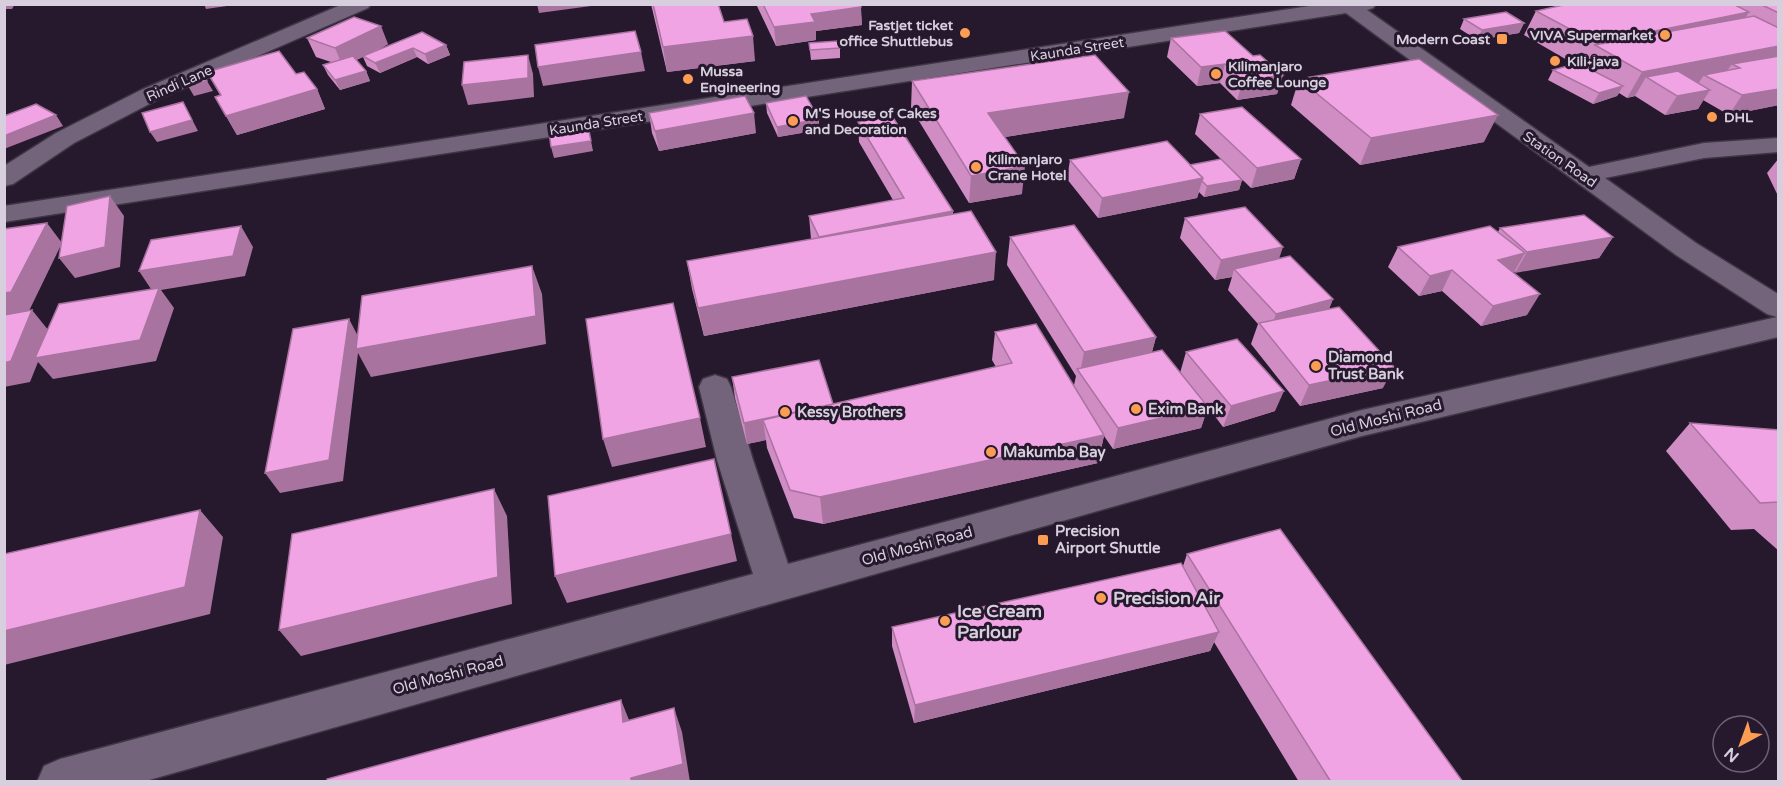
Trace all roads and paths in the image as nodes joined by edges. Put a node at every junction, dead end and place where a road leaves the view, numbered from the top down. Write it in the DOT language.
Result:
graph roads {
  1 [pos="361,4"];
  2 [pos="1354,5"];
  3 [pos="1779,145"];
  4 [pos="1584,176"];
  5 [pos="4,178"];
  6 [pos="4,214"];
  7 [pos="1779,307"];
  8 [pos="1779,327"];
  9 [pos="715,387"];
  10 [pos="776,585"];
  11 [pos="60,782"];
  1 -- 5 [label="street, Rindi Lane"];
  2 -- 4 [label="street, Station Road"];
  2 -- 6 [label="street, Kaunda Street"];
  3 -- 4 [label="street"];
  4 -- 7 [label="street, Station Road"];
  8 -- 10 [label="street, Old Moshi Road"];
  9 -- 10 [label="street"];
  10 -- 11 [label="street, Old Moshi Road"];
}
